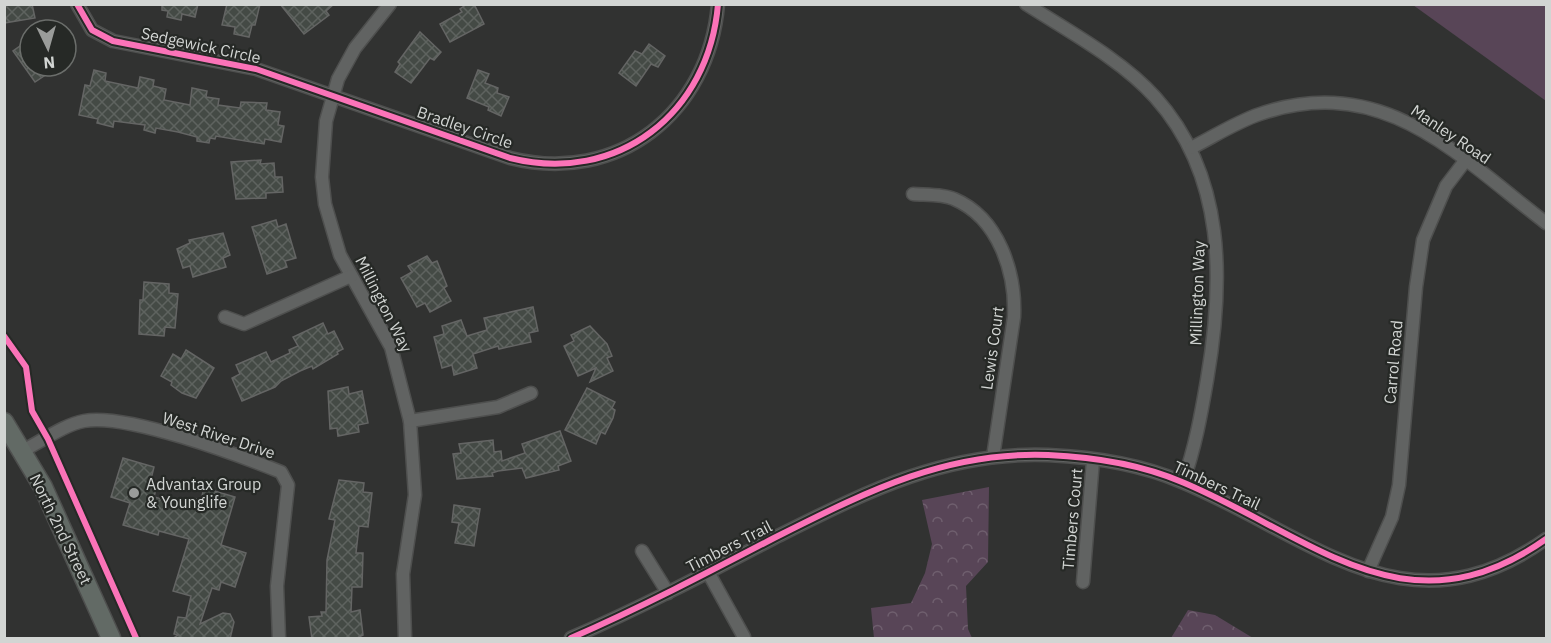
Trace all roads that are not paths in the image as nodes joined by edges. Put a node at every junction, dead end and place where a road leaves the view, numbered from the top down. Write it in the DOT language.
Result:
graph roads {
  1 [pos="77,4"];
  2 [pos="718,4"];
  3 [pos="1026,4"];
  4 [pos="387,6"];
  5 [pos="334,95"];
  6 [pos="1191,148"];
  7 [pos="1465,161"];
  8 [pos="913,194"];
  9 [pos="1546,223"];
  10 [pos="351,276"];
  11 [pos="225,317"];
  12 [pos="531,393"];
  13 [pos="410,421"];
  14 [pos="4,422"];
  15 [pos="22,451"];
  16 [pos="993,457"];
  17 [pos="1093,460"];
  18 [pos="1183,482"];
  19 [pos="1546,539"];
  20 [pos="642,551"];
  21 [pos="1368,571"];
  22 [pos="708,572"];
  23 [pos="1083,582"];
  24 [pos="668,593"];
  25 [pos="744,637"];
  26 [pos="111,639"];
  27 [pos="279,639"];
  28 [pos="405,639"];
  29 [pos="571,639"];
  1 -- 5 [label="street, Sedgewick Circle"];
  2 -- 5 [label="street, Bradley Circle"];
  3 -- 6 [label="street, Millington Way"];
  4 -- 5 [label="street, Millington Way"];
  5 -- 10 [label="street, Millington Way"];
  6 -- 7 [label="street, Manley Road"];
  6 -- 18 [label="street, Millington Way"];
  7 -- 9 [label="street, Manley Road"];
  7 -- 21 [label="street, Carrol Road"];
  8 -- 16 [label="street, Lewis Court"];
  10 -- 11 [label="street"];
  10 -- 13 [label="street, Millington Way"];
  12 -- 13 [label="street"];
  13 -- 28 [label="street, Millington Way"];
  14 -- 15 [label="main road, North 2nd Street"];
  15 -- 26 [label="main road, North 2nd Street"];
  15 -- 27 [label="street, West River Drive"];
  16 -- 17 [label="street, Timbers Trail"];
  16 -- 22 [label="street, Timbers Trail"];
  17 -- 18 [label="street, Timbers Trail"];
  17 -- 23 [label="street, Timbers Court"];
  18 -- 21 [label="street, Timbers Trail"];
  19 -- 21 [label="street, Timbers Trail"];
  20 -- 24 [label="street"];
  22 -- 24 [label="street, Timbers Trail"];
  22 -- 25 [label="street"];
  24 -- 29 [label="street, Timbers Trail"];
}
